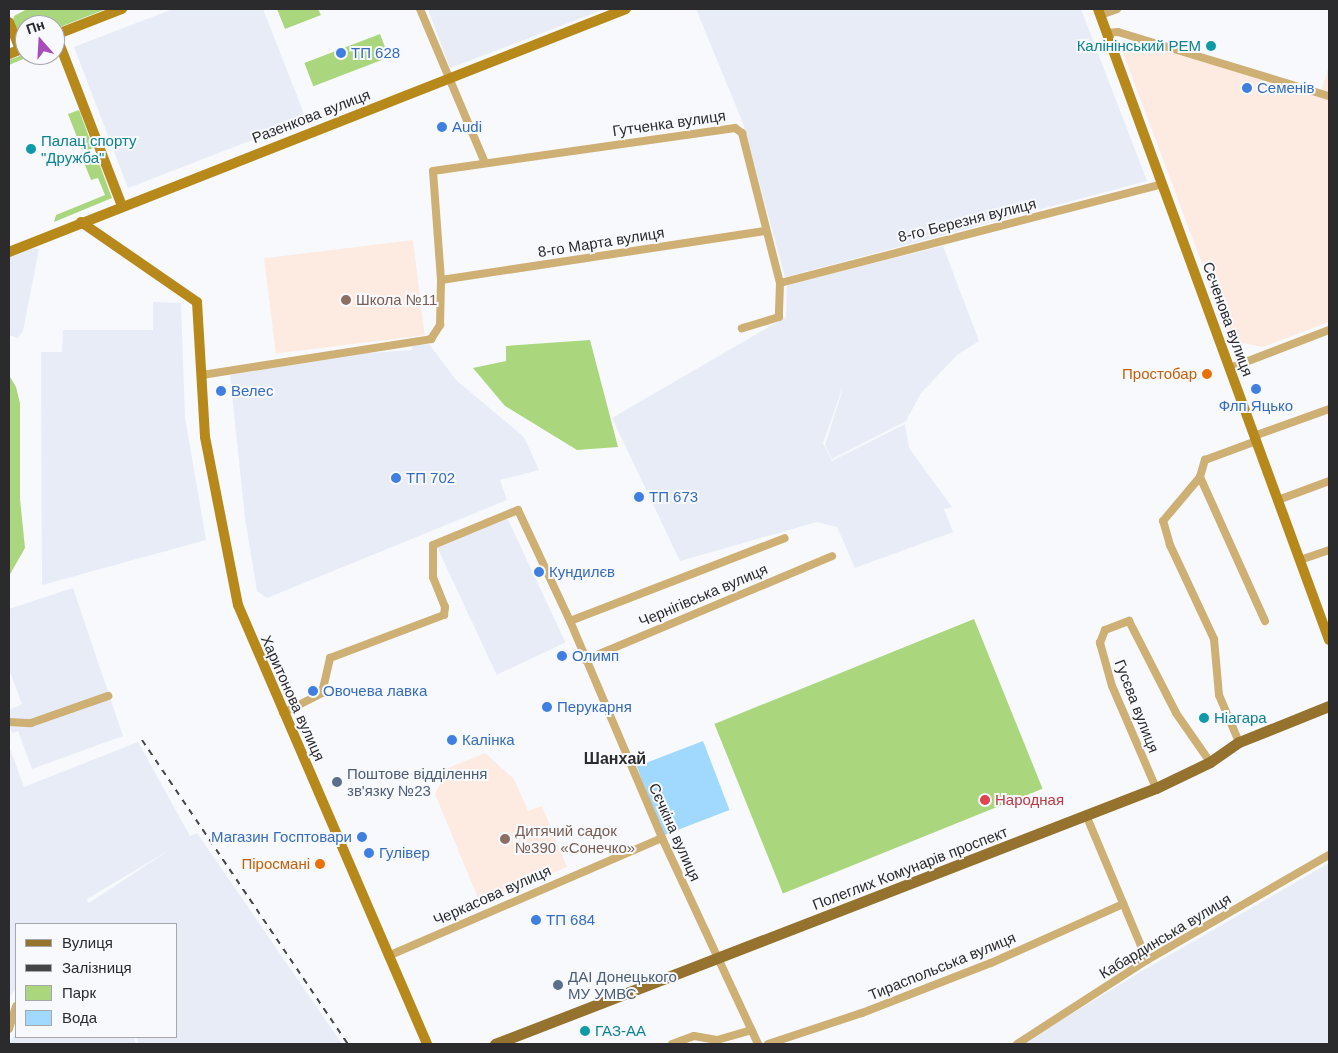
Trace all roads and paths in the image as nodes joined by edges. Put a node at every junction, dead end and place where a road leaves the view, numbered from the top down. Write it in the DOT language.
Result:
graph roads {
  1 [pos="122,9"];
  2 [pos="420,9"];
  3 [pos="626,9"];
  4 [pos="1117,9"];
  5 [pos="1099,12"];
  6 [pos="9,22"];
  7 [pos="65,31"];
  8 [pos="1107,33"];
  9 [pos="15,34"];
  10 [pos="65,58"];
  11 [pos="448,78"];
  12 [pos="1329,96"];
  13 [pos="485,163"];
  14 [pos="1162,184"];
  15 [pos="122,206"];
  16 [pos="81,222"];
  17 [pos="766,231"];
  18 [pos="9,252"];
  19 [pos="440,280"];
  20 [pos="780,283"];
  21 [pos="742,328"];
  22 [pos="1329,330"];
  23 [pos="1230,368"];
  24 [pos="202,374"];
  25 [pos="1329,409"];
  26 [pos="1255,438"];
  27 [pos="1200,477"];
  28 [pos="1329,482"];
  29 [pos="1278,500"];
  30 [pos="785,538"];
  31 [pos="1329,550"];
  32 [pos="832,556"];
  33 [pos="1300,560"];
  34 [pos="570,621"];
  35 [pos="1265,621"];
  36 [pos="1326,623"];
  37 [pos="1329,640"];
  38 [pos="585,660"];
  39 [pos="108,696"];
  40 [pos="1329,706"];
  41 [pos="283,713"];
  42 [pos="9,722"];
  43 [pos="1239,742"];
  44 [pos="1210,762"];
  45 [pos="1156,788"];
  46 [pos="1086,815"];
  47 [pos="662,838"];
  48 [pos="1329,856"];
  49 [pos="1123,904"];
  50 [pos="388,956"];
  51 [pos="718,958"];
  52 [pos="1147,960"];
  53 [pos="15,1009"];
  54 [pos="9,1029"];
  55 [pos="752,1030"];
  56 [pos="427,1044"];
  57 [pos="495,1044"];
  58 [pos="672,1044"];
  59 [pos="758,1044"];
  60 [pos="768,1044"];
  61 [pos="1017,1044"];
  1 -- 7 [label="street"];
  2 -- 11 [label="street"];
  3 -- 11 [label="street, Разенкова вулиця"];
  4 -- 5 [label="street"];
  5 -- 8 [label="street, Сєченова вулиця"];
  6 -- 9 [label="street"];
  8 -- 12 [label="street"];
  8 -- 14 [label="street, Сєченова вулиця"];
  10 -- 15 [label="street"];
  11 -- 13 [label="street"];
  11 -- 15 [label="street, Разенкова вулиця"];
  13 -- 17 [label="street, Гутченка вулиця"];
  13 -- 19 [label="street, Гутченка вулиця"];
  14 -- 20 [label="street, 8-го Березня вулиця"];
  14 -- 23 [label="street, Сєченова вулиця"];
  15 -- 16 [label="street, Разенкова вулиця"];
  16 -- 18 [label="street, Разенкова вулиця"];
  16 -- 24 [label="street, Харитонова вулиця"];
  17 -- 19 [label="street, 8-го Марта вулиця"];
  17 -- 20 [label="street, Гутченка вулиця"];
  19 -- 24 [label="street"];
  20 -- 21 [label="street, Гутченка вулиця"];
  22 -- 23 [label="street"];
  23 -- 26 [label="street, Сєченова вулиця"];
  24 -- 41 [label="street, Харитонова вулиця"];
  25 -- 26 [label="street"];
  26 -- 27 [label="street"];
  26 -- 29 [label="street, Сєченова вулиця"];
  27 -- 35 [label="street"];
  27 -- 43 [label="street"];
  28 -- 29 [label="street"];
  29 -- 33 [label="street, Сєченова вулиця"];
  30 -- 34 [label="street, Чернігівська вулиця"];
  31 -- 33 [label="street"];
  32 -- 38 [label="street, Чернігівська вулиця"];
  33 -- 36 [label="street, Сєченова вулиця"];
  34 -- 38 [label="street, Сєчкіна вулиця"];
  34 -- 41 [label="street, Сєчкіна вулиця"];
  36 -- 37 [label="street, Сєченова вулиця"];
  38 -- 47 [label="street, Сєчкіна вулиця"];
  39 -- 42 [label="street"];
  40 -- 43 [label="main road, Полеглих Комунарів проспект"];
  41 -- 50 [label="street, Харитонова вулиця"];
  43 -- 44 [label="main road, Полеглих Комунарів проспект"];
  44 -- 45 [label="main road, Полеглих Комунарів проспект"];
  44 -- 45 [label="street, Гусєва вулиця"];
  45 -- 46 [label="main road, Полеглих Комунарів проспект"];
  46 -- 49 [label="street"];
  46 -- 51 [label="main road, Полеглих Комунарів проспект"];
  47 -- 50 [label="street, Черкасова вулиця"];
  47 -- 51 [label="street, Сєчкіна вулиця"];
  48 -- 52 [label="street, Кабардинська вулиця"];
  49 -- 52 [label="street"];
  49 -- 60 [label="street, Тираспольська вулиця"];
  50 -- 56 [label="street, Харитонова вулиця"];
  51 -- 55 [label="street, Сєчкіна вулиця"];
  51 -- 57 [label="main road, Полеглих Комунарів проспект"];
  52 -- 61 [label="street, Кабардинська вулиця"];
  53 -- 54 [label="street"];
  55 -- 58 [label="street"];
  55 -- 59 [label="street, Сєчкіна вулиця"];
}
